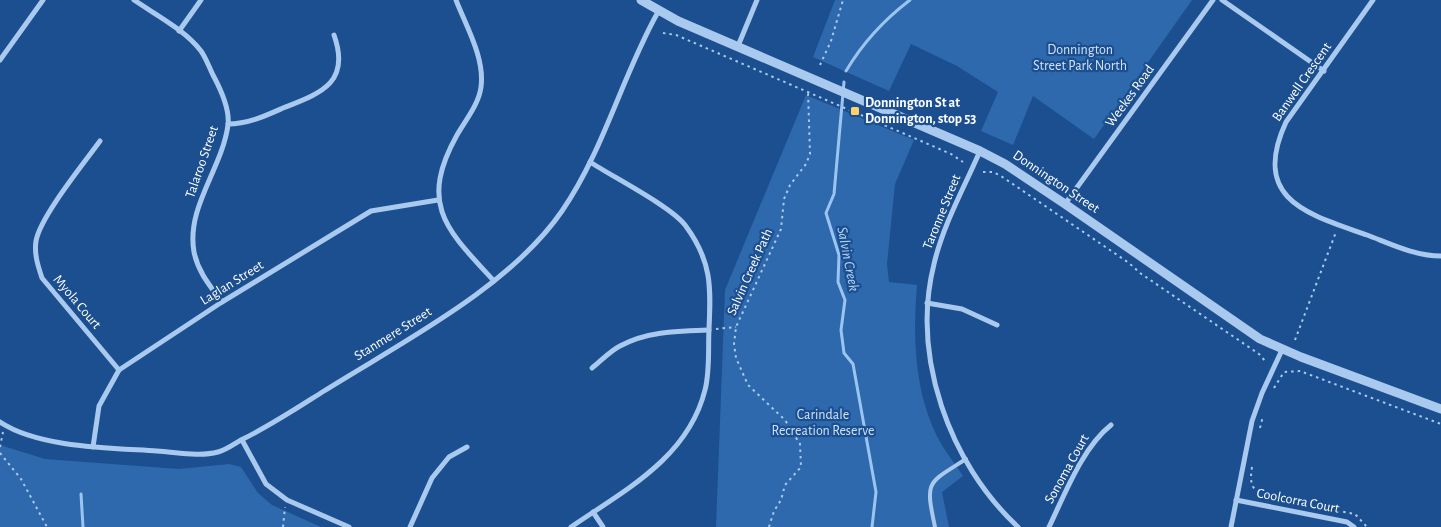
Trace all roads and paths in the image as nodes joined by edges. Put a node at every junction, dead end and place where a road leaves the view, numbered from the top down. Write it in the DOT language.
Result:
graph roads {
  1 [pos="43,0"];
  2 [pos="134,0"];
  3 [pos="201,0"];
  4 [pos="456,0"];
  5 [pos="641,0"];
  6 [pos="756,0"];
  7 [pos="843,0"];
  8 [pos="1213,0"];
  9 [pos="1222,0"];
  10 [pos="1373,0"];
  11 [pos="658,12"];
  12 [pos="179,31"];
  13 [pos="663,33"];
  14 [pos="334,35"];
  15 [pos="738,46"];
  16 [pos="0,60"];
  17 [pos="820,65"];
  18 [pos="1324,71"];
  19 [pos="808,93"];
  20 [pos="228,124"];
  21 [pos="100,140"];
  22 [pos="980,151"];
  23 [pos="590,162"];
  24 [pos="963,162"];
  25 [pos="983,172"];
  26 [pos="438,200"];
  27 [pos="1065,204"];
  28 [pos="1338,225"];
  29 [pos="1441,256"];
  30 [pos="494,281"];
  31 [pos="222,302"];
  32 [pos="927,304"];
  33 [pos="997,325"];
  34 [pos="736,326"];
  35 [pos="720,328"];
  36 [pos="709,330"];
  37 [pos="1295,340"];
  38 [pos="1282,350"];
  39 [pos="1266,362"];
  40 [pos="592,368"];
  41 [pos="119,370"];
  42 [pos="1270,395"];
  43 [pos="1441,410"];
  44 [pos="1264,414"];
  45 [pos="0,422"];
  46 [pos="1441,424"];
  47 [pos="1111,425"];
  48 [pos="5,426"];
  49 [pos="1258,434"];
  50 [pos="242,440"];
  51 [pos="0,447"];
  52 [pos="93,447"];
  53 [pos="467,447"];
  54 [pos="0,453"];
  55 [pos="966,459"];
  56 [pos="1253,462"];
  57 [pos="287,500"];
  58 [pos="1236,500"];
  59 [pos="593,512"];
  60 [pos="46,527"];
  61 [pos="283,527"];
  62 [pos="349,527"];
  63 [pos="410,527"];
  64 [pos="571,527"];
  65 [pos="603,527"];
  66 [pos="769,527"];
  67 [pos="935,527"];
  68 [pos="1018,527"];
  69 [pos="1049,527"];
  70 [pos="1231,527"];
  71 [pos="1354,527"];
  72 [pos="1367,527"];
  1 -- 16 [label="street"];
  2 -- 12 [label="street, Talaroo Street"];
  3 -- 12 [label="street"];
  4 -- 26 [label="street"];
  5 -- 11 [label="street, Donnington Street"];
  6 -- 15 [label="street"];
  7 -- 17 [label="path"];
  8 -- 27 [label="street, Weekes Road"];
  9 -- 18 [label="street"];
  10 -- 18 [label="street, Banwell Crescent"];
  11 -- 15 [label="street, Donnington Street"];
  11 -- 23 [label="street, Stanmere Street"];
  12 -- 20 [label="street, Talaroo Street"];
  13 -- 19 [label="path"];
  14 -- 20 [label="street"];
  15 -- 22 [label="street, Donnington Street"];
  18 -- 28 [label="street, Banwell Crescent"];
  19 -- 24 [label="path"];
  19 -- 34 [label="path, Salvin Creek Path"];
  20 -- 31 [label="street, Talaroo Street"];
  21 -- 41 [label="street, Myola Court"];
  22 -- 27 [label="street, Donnington Street"];
  22 -- 32 [label="street, Taronne Street"];
  23 -- 30 [label="street, Stanmere Street"];
  23 -- 36 [label="street"];
  25 -- 39 [label="path"];
  26 -- 30 [label="street"];
  26 -- 31 [label="street, Laglan Street"];
  27 -- 38 [label="street, Donnington Street"];
  28 -- 29 [label="street, Banwell Crescent"];
  28 -- 37 [label="path"];
  30 -- 50 [label="street, Stanmere Street"];
  31 -- 41 [label="street, Laglan Street"];
  32 -- 33 [label="street"];
  32 -- 55 [label="street, Taronne Street"];
  34 -- 35 [label="path"];
  34 -- 66 [label="path, Salvin Creek Path"];
  36 -- 40 [label="street"];
  36 -- 59 [label="street"];
  38 -- 43 [label="street, Donnington Street"];
  38 -- 58 [label="street"];
  41 -- 52 [label="street, Laglan Street"];
  42 -- 46 [label="path"];
  44 -- 49 [label="path"];
  45 -- 48 [label="street, Stanmere Street"];
  47 -- 69 [label="street, Sonoma Court"];
  48 -- 51 [label="path"];
  48 -- 52 [label="street, Stanmere Street"];
  50 -- 52 [label="street, Stanmere Street"];
  50 -- 57 [label="street"];
  53 -- 63 [label="street"];
  54 -- 60 [label="path"];
  55 -- 67 [label="lane"];
  55 -- 68 [label="street, Taronne Street"];
  56 -- 72 [label="path"];
  57 -- 61 [label="path"];
  57 -- 62 [label="street"];
  58 -- 70 [label="street"];
  58 -- 71 [label="street, Coolcorra Court"];
  59 -- 64 [label="street"];
  59 -- 65 [label="street"];
}
